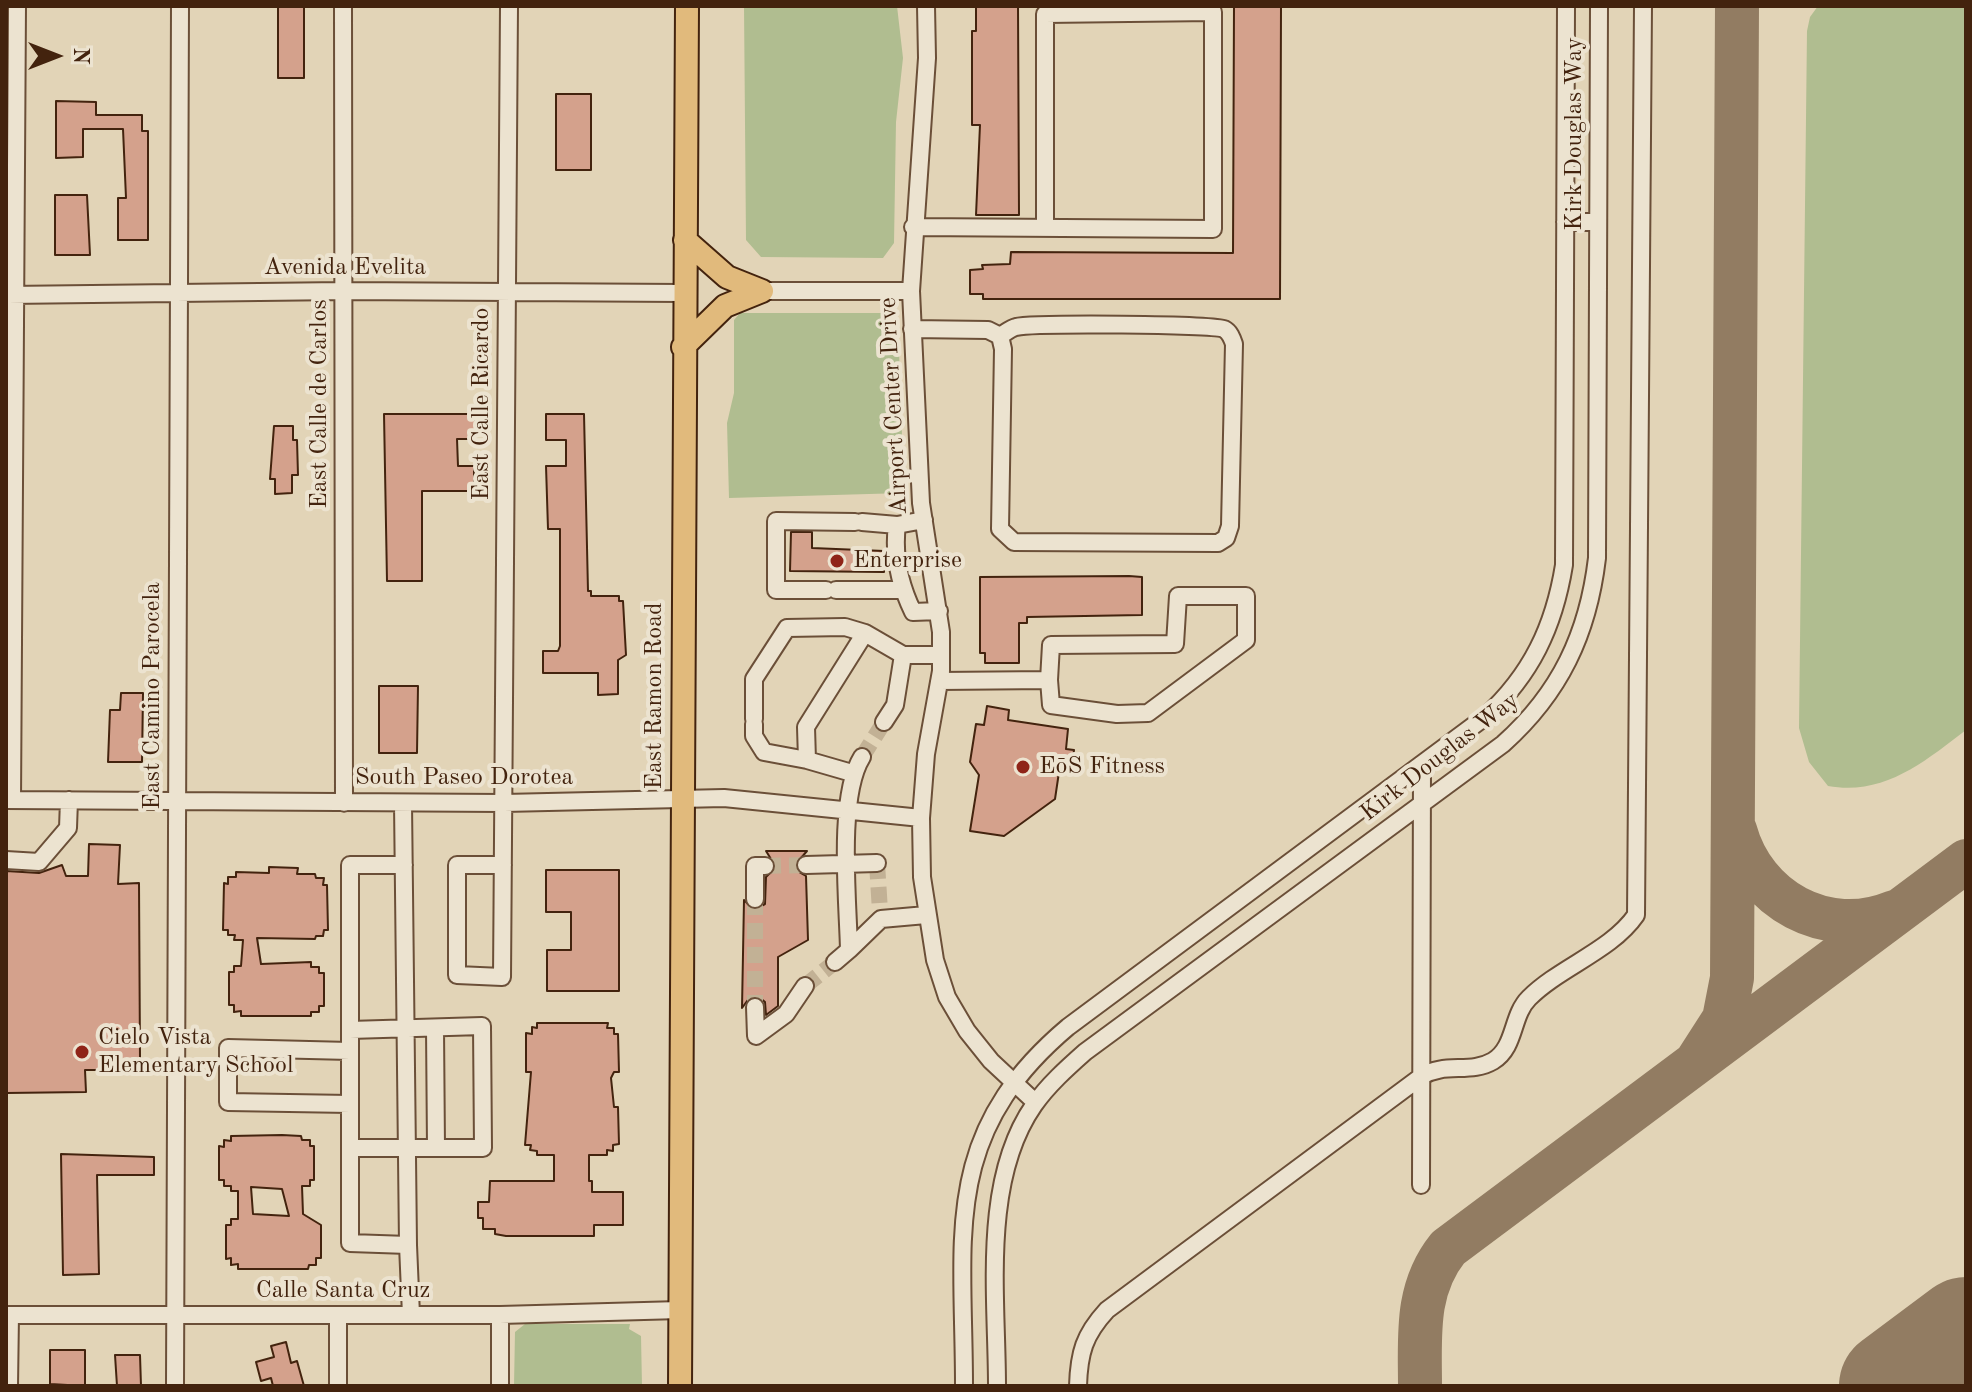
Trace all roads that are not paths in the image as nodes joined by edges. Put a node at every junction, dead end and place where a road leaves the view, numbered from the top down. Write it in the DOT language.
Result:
graph roads {
  1 [pos="17,6"];
  2 [pos="180,6"];
  3 [pos="343,6"];
  4 [pos="509,6"];
  5 [pos="687,6"];
  6 [pos="926,6"];
  7 [pos="1566,6"];
  8 [pos="1599,6"];
  9 [pos="1643,6"];
  10 [pos="1565,222"];
  11 [pos="1598,222"];
  12 [pos="913,227"];
  13 [pos="1045,228"];
  14 [pos="685,240"];
  15 [pos="343,291"];
  16 [pos="762,291"];
  17 [pos="911,291"];
  18 [pos="507,292"];
  19 [pos="180,293"];
  20 [pos="684,293"];
  21 [pos="11,295"];
  22 [pos="912,329"];
  23 [pos="1000,336"];
  24 [pos="683,347"];
  25 [pos="924,520"];
  26 [pos="897,525"];
  27 [pos="902,590"];
  28 [pos="939,611"];
  29 [pos="865,633"];
  30 [pos="903,655"];
  31 [pos="941,655"];
  32 [pos="1049,680"];
  33 [pos="939,681"];
  34 [pos="884,722"];
  35 [pos="862,757"];
  36 [pos="807,760"];
  37 [pos="1422,764"];
  38 [pos="852,773"];
  39 [pos="9,800"];
  40 [pos="69,800"];
  41 [pos="680,800"];
  42 [pos="176,802"];
  43 [pos="344,803"];
  44 [pos="403,803"];
  45 [pos="504,803"];
  46 [pos="1422,804"];
  47 [pos="849,811"];
  48 [pos="921,818"];
  49 [pos="6,860"];
  50 [pos="877,863"];
  51 [pos="847,864"];
  52 [pos="404,865"];
  53 [pos="503,865"];
  54 [pos="806,865"];
  55 [pos="765,866"];
  56 [pos="755,899"];
  57 [pos="926,915"];
  58 [pos="849,950"];
  59 [pos="835,962"];
  60 [pos="805,986"];
  61 [pos="755,1007"];
  62 [pos="435,1028"];
  63 [pos="406,1029"];
  64 [pos="350,1030"];
  65 [pos="350,1051"];
  66 [pos="1422,1076"];
  67 [pos="1013,1082"];
  68 [pos="1035,1102"];
  69 [pos="350,1104"];
  70 [pos="350,1148"];
  71 [pos="436,1148"];
  72 [pos="407,1149"];
  73 [pos="1421,1185"];
  74 [pos="408,1245"];
  75 [pos="680,1310"];
  76 [pos="175,1314"];
  77 [pos="8,1315"];
  78 [pos="338,1315"];
  79 [pos="411,1315"];
  80 [pos="500,1315"];
  81 [pos="9,1386"];
  82 [pos="175,1386"];
  83 [pos="338,1386"];
  84 [pos="500,1386"];
  85 [pos="680,1386"];
  86 [pos="964,1386"];
  87 [pos="997,1386"];
  88 [pos="1078,1386"];
  1 -- 21 [label="street"];
  2 -- 19 [label="street, East Camino Parocela"];
  3 -- 15 [label="street, East Calle de Carlos"];
  4 -- 18 [label="street, East Calle Ricardo"];
  5 -- 14 [label="main road, East Ramon Road"];
  6 -- 12 [label="street, Airport Center Drive"];
  7 -- 10 [label="street, Kirk Douglas Way"];
  8 -- 11 [label="street, Kirk Douglas Way"];
  9 -- 66 [label="street"];
  10 -- 11 [label="street"];
  10 -- 37 [label="street, Kirk Douglas Way"];
  11 -- 46 [label="street, Kirk Douglas Way"];
  12 -- 13 [label="street"];
  12 -- 17 [label="street, Airport Center Drive"];
  13 -- 13 [label="street"];
  14 -- 16 [label="main road"];
  14 -- 20 [label="main road, East Ramon Road"];
  15 -- 18 [label="street, Avenida Evelita"];
  15 -- 19 [label="street, Avenida Evelita"];
  15 -- 43 [label="street, East Calle de Carlos"];
  16 -- 17 [label="street"];
  16 -- 24 [label="main road"];
  17 -- 22 [label="street, Airport Center Drive"];
  18 -- 20 [label="street, Avenida Evelita"];
  18 -- 45 [label="street, East Calle Ricardo"];
  19 -- 21 [label="street, Avenida Evelita"];
  19 -- 42 [label="street, East Camino Parocela"];
  20 -- 24 [label="main road, East Ramon Road"];
  21 -- 39 [label="street"];
  22 -- 23 [label="street"];
  22 -- 25 [label="street, Airport Center Drive"];
  23 -- 23 [label="street"];
  24 -- 41 [label="main road, East Ramon Road"];
  25 -- 26 [label="street"];
  25 -- 28 [label="street, Airport Center Drive"];
  26 -- 27 [label="street"];
  26 -- 27 [label="street"];
  27 -- 28 [label="street"];
  28 -- 31 [label="street, Airport Center Drive"];
  29 -- 30 [label="street"];
  29 -- 36 [label="street"];
  29 -- 36 [label="street"];
  30 -- 31 [label="street"];
  30 -- 34 [label="street"];
  31 -- 33 [label="street, Airport Center Drive"];
  32 -- 32 [label="street"];
  32 -- 33 [label="street"];
  33 -- 48 [label="street, Airport Center Drive"];
  35 -- 38 [label="street"];
  36 -- 38 [label="street"];
  37 -- 46 [label="street"];
  37 -- 67 [label="street, Kirk Douglas Way"];
  38 -- 47 [label="street"];
  39 -- 40 [label="street, South Paseo Dorotea"];
  40 -- 42 [label="street, South Paseo Dorotea"];
  40 -- 49 [label="street"];
  41 -- 45 [label="street, South Paseo Dorotea"];
  41 -- 47 [label="street, South Paseo Dorotea"];
  41 -- 75 [label="main road, East Ramon Road"];
  42 -- 43 [label="street, South Paseo Dorotea"];
  42 -- 76 [label="street, East Camino Parocela"];
  43 -- 44 [label="street, South Paseo Dorotea"];
  44 -- 45 [label="street, South Paseo Dorotea"];
  44 -- 52 [label="street"];
  45 -- 53 [label="street, East Calle Ricardo"];
  46 -- 66 [label="street"];
  46 -- 68 [label="street, Kirk Douglas Way"];
  47 -- 48 [label="street, South Paseo Dorotea"];
  47 -- 51 [label="street"];
  48 -- 57 [label="street, Airport Center Drive"];
  50 -- 51 [label="street"];
  51 -- 54 [label="street"];
  51 -- 58 [label="street"];
  52 -- 63 [label="street"];
  52 -- 64 [label="street"];
  53 -- 53 [label="street, East Calle Ricardo"];
  55 -- 56 [label="street"];
  57 -- 58 [label="street"];
  57 -- 67 [label="street, Airport Center Drive"];
  58 -- 59 [label="street"];
  60 -- 61 [label="street"];
  62 -- 63 [label="street"];
  62 -- 71 [label="street"];
  62 -- 71 [label="street"];
  63 -- 64 [label="street"];
  63 -- 72 [label="street"];
  64 -- 65 [label="street"];
  65 -- 69 [label="street"];
  65 -- 69 [label="street"];
  66 -- 73 [label="street"];
  66 -- 88 [label="street"];
  67 -- 68 [label="street, Airport Center Drive"];
  67 -- 86 [label="street, Kirk Douglas Way"];
  68 -- 87 [label="street, Kirk Douglas Way"];
  69 -- 70 [label="street"];
  70 -- 72 [label="street"];
  70 -- 74 [label="street"];
  71 -- 72 [label="street"];
  72 -- 74 [label="street"];
  74 -- 79 [label="street"];
  75 -- 80 [label="street, Calle Santa Cruz"];
  75 -- 85 [label="main road, East Ramon Road"];
  76 -- 77 [label="street, Calle Santa Cruz"];
  76 -- 78 [label="street, Calle Santa Cruz"];
  76 -- 82 [label="street, East Camino Parocela"];
  77 -- 81 [label="street"];
  78 -- 79 [label="street, Calle Santa Cruz"];
  78 -- 83 [label="street"];
  79 -- 80 [label="street, Calle Santa Cruz"];
  80 -- 84 [label="street"];
}
